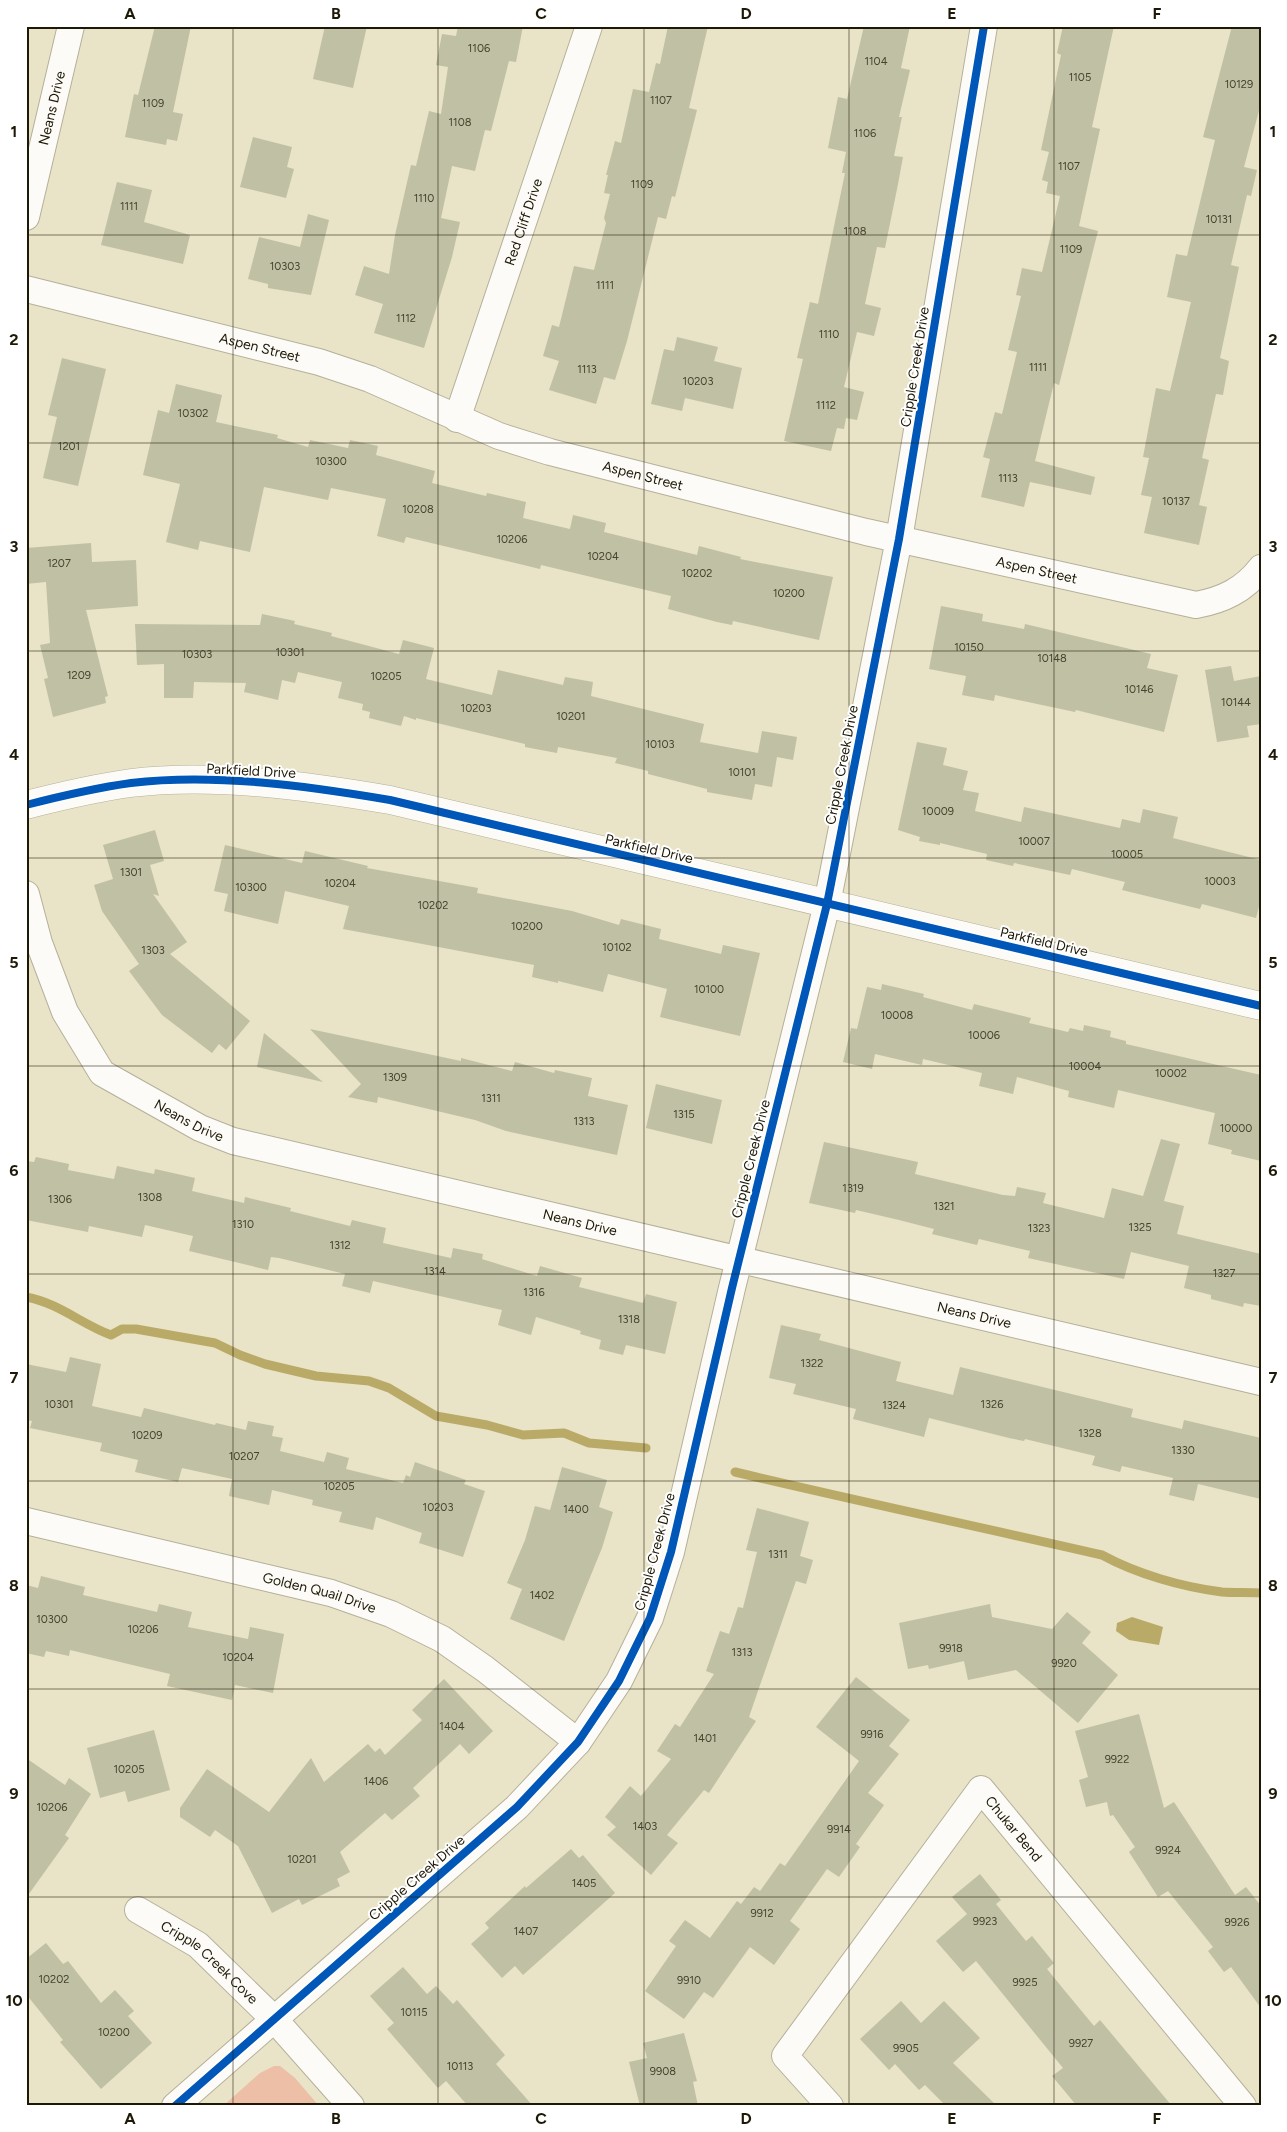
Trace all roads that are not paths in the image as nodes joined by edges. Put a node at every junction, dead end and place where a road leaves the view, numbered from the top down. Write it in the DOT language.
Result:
graph roads {
  1 [pos="71,26"];
  2 [pos="589,26"];
  3 [pos="984,26"];
  4 [pos="26,217"];
  5 [pos="26,289"];
  6 [pos="457,419"];
  7 [pos="899,539"];
  8 [pos="1261,568"];
  9 [pos="26,805"];
  10 [pos="26,894"];
  11 [pos="827,904"];
  12 [pos="1261,1006"];
  13 [pos="740,1258"];
  14 [pos="1261,1382"];
  15 [pos="26,1520"];
  16 [pos="578,1742"];
  17 [pos="138,1910"];
  18 [pos="275,2020"];
  19 [pos="175,2106"];
  20 [pos="351,2106"];
  21 [pos="830,2106"];
  22 [pos="1244,2106"];
  1 -- 4 [label="street, Neans Drive"];
  2 -- 6 [label="street, Red Cliff Drive"];
  3 -- 7 [label="street, Cripple Creek Drive"];
  5 -- 6 [label="street, Aspen Street"];
  6 -- 7 [label="street, Aspen Street"];
  7 -- 8 [label="street, Aspen Street"];
  7 -- 11 [label="street, Cripple Creek Drive"];
  9 -- 11 [label="street, Parkfield Drive"];
  10 -- 13 [label="street, Neans Drive"];
  11 -- 12 [label="street, Parkfield Drive"];
  11 -- 13 [label="street, Cripple Creek Drive"];
  13 -- 14 [label="street, Neans Drive"];
  13 -- 16 [label="street, Cripple Creek Drive"];
  15 -- 16 [label="street, Golden Quail Drive"];
  16 -- 18 [label="street, Cripple Creek Drive"];
  17 -- 18 [label="street, Cripple Creek Cove"];
  18 -- 19 [label="street, Cripple Creek Drive"];
  18 -- 20 [label="street, Cripple Creek Cove"];
  21 -- 22 [label="street, Chukar Bend"];
}
